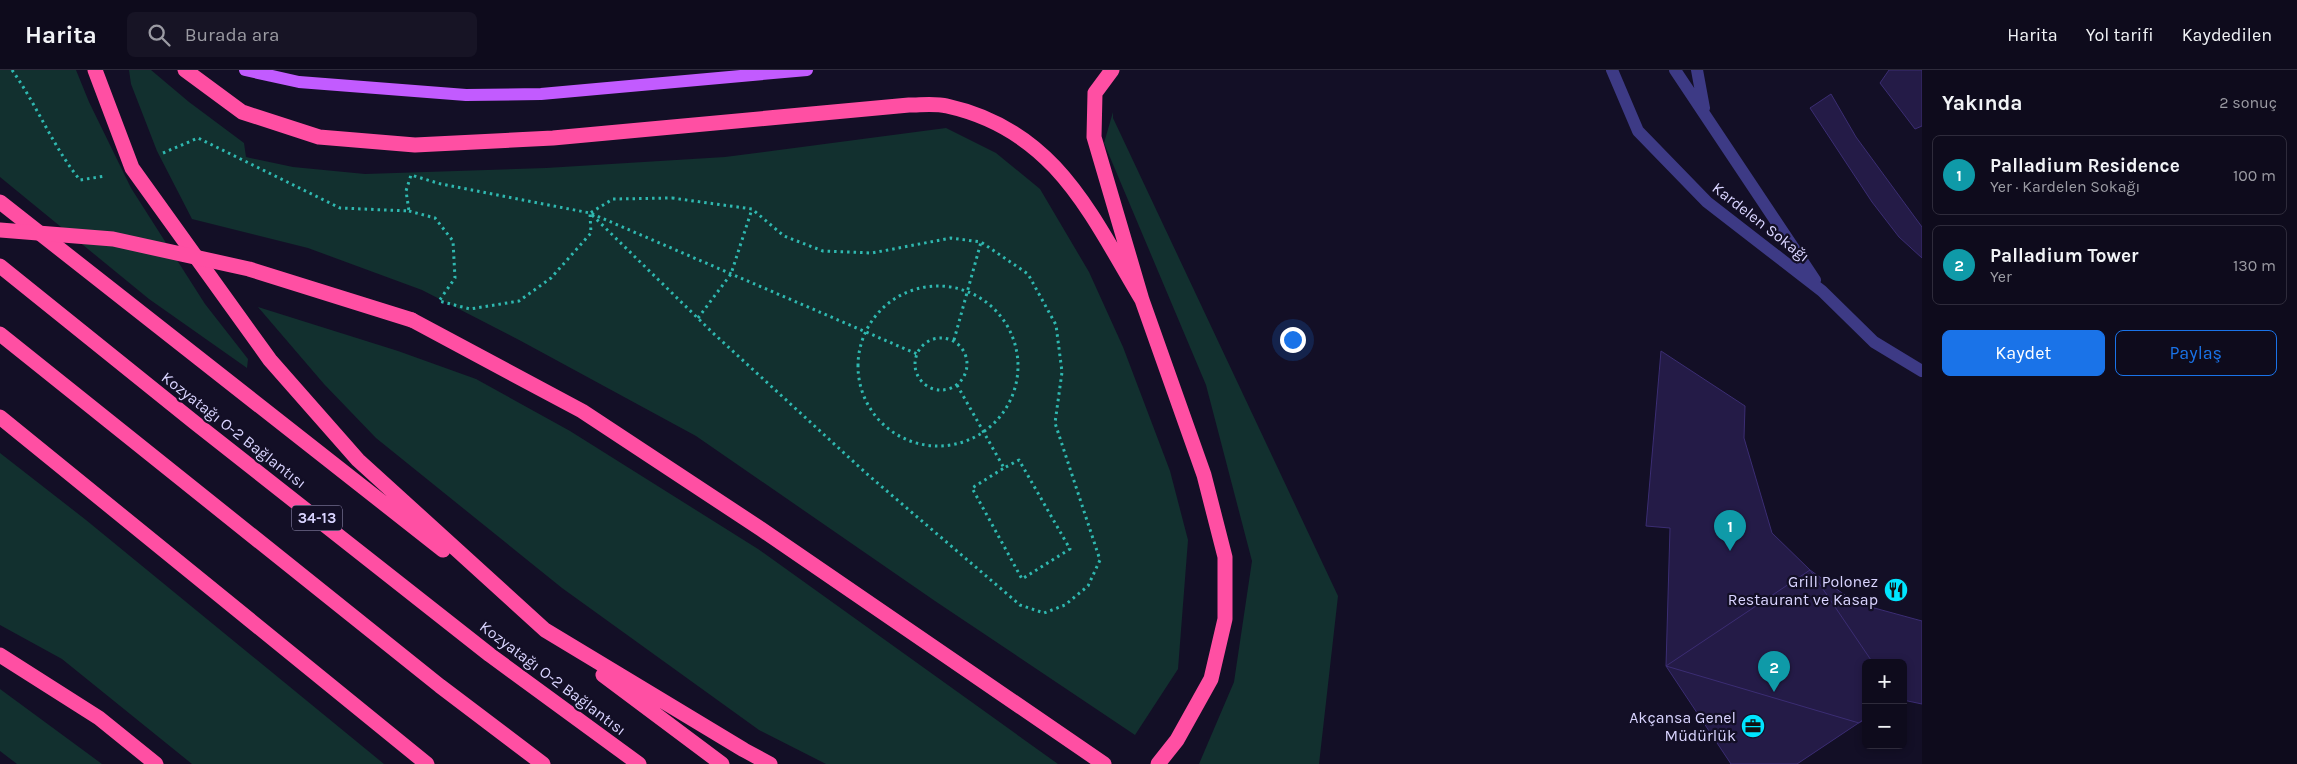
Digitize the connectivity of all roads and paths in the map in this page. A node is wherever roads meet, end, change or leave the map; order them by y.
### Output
1 (12, 70) edge
2 (95, 70) edge
3 (185, 70) edge
4 (245, 70) edge
5 (807, 70) edge
6 (1112, 70) edge
7 (1612, 70) edge
8 (1675, 70) edge
9 (1697, 70) edge
10 (1705, 113) junction
11 (163, 153) dead end
12 (105, 176) dead end
13 (0, 202) edge
14 (752, 209) junction
15 (409, 211) junction
16 (590, 213) junction
17 (0, 230) edge
18 (981, 242) junction
19 (0, 266) edge
20 (731, 274) junction
21 (1822, 291) junction
22 (968, 292) junction
23 (1142, 300) junction
24 (698, 318) junction
25 (864, 331) junction
26 (0, 334) edge
27 (954, 340) junction
28 (917, 354) junction
29 (1922, 371) edge
30 (957, 385) junction
31 (0, 417) edge
32 (984, 433) junction
33 (1004, 468) junction
34 (207, 584) junction
35 (545, 630) junction
36 (0, 655) edge
37 (1098, 760) edge
38 (156, 764) edge
39 (427, 764) edge
40 (439, 764) edge
41 (543, 764) edge
42 (639, 764) edge
43 (722, 764) edge
44 (770, 764) edge
45 (1158, 764) edge

1 - 12 path
2 - 35 highway
3 - 23 highway
4 - 5 main road
6 - 23 highway
7 - 21 street, Kardelen Sokağı
8 - 10 street
9 - 10 street
10 - 21 street
11 - 15 path
13 - 35 highway
14 - 16 path
14 - 18 path
14 - 20 path
15 - 16 path
15 - 16 path
16 - 20 path
16 - 24 path
17 - 37 highway, bridge
18 - 22 path
18 - 24 path
19 - 42 highway, Kozyatağı O-2 Bağlantısı / 34-13
20 - 24 path
20 - 25 path
21 - 29 street, Kardelen Sokağı
22 - 25 path
22 - 27 path
22 - 32 path
23 - 45 highway
25 - 28 path
25 - 32 path
26 - 41 highway
27 - 28 path
27 - 30 path
28 - 30 path
30 - 32 path
31 - 34 highway
32 - 33 path
33 - 33 path
34 - 39 highway
34 - 40 highway
35 - 43 highway
35 - 44 highway
36 - 38 highway

